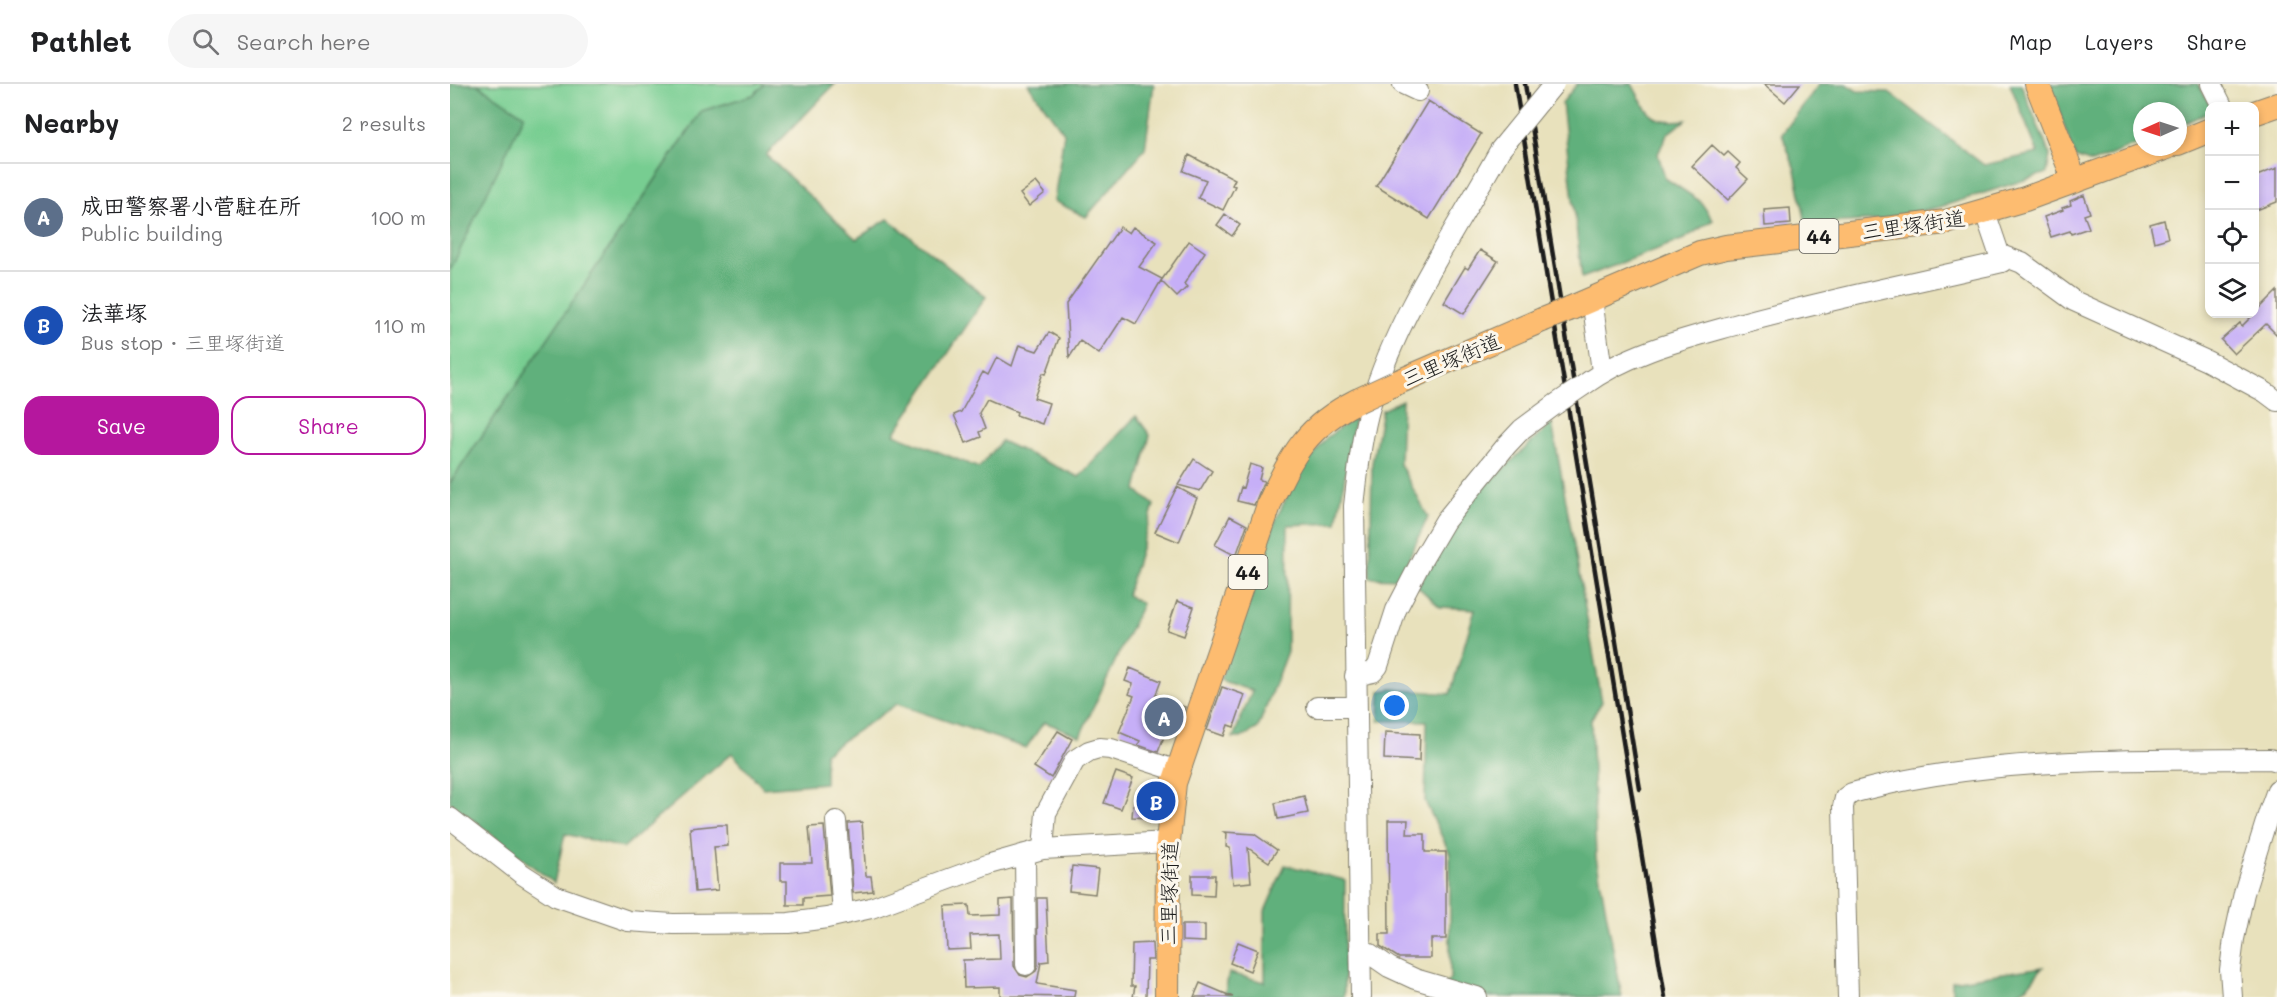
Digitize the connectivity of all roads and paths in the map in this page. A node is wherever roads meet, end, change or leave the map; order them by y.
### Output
1 (1554, 84) edge
2 (2037, 84) edge
3 (2211, 84) edge
4 (2220, 102) edge
5 (2277, 105) edge
6 (2259, 111) edge
7 (2205, 132) edge
8 (2187, 139) edge
9 (2143, 156) edge
10 (2075, 182) junction
11 (1985, 212) junction
12 (2001, 255) junction
13 (1592, 299) junction
14 (1602, 371) junction
15 (2277, 401) edge
16 (1355, 676) junction
17 (1317, 707) dead end
18 (1356, 707) junction
19 (2277, 761) edge
20 (1178, 771) junction
21 (2277, 790) edge
22 (450, 818) edge
23 (836, 821) dead end
24 (1168, 842) junction
25 (1034, 851) junction
26 (843, 914) junction
27 (1360, 947) junction
28 (1026, 965) dead end
29 (1167, 997) edge
30 (1361, 997) edge
31 (1477, 997) edge
32 (1848, 997) edge
33 (2232, 997) edge

1 - 16 street, bridge
2 - 10 main road
3 - 4 street
5 - 6 main road
7 - 8 main road
9 - 10 main road, 三里塚街道
10 - 11 main road, 三里塚街道 / 44
11 - 12 street
11 - 13 main road, 三里塚街道 / 44
12 - 14 street
12 - 15 street
13 - 14 street
13 - 20 main road, 三里塚街道 / 44, bridge
14 - 16 street, bridge
16 - 18 street
17 - 18 street
18 - 27 street
19 - 32 street
20 - 24 main road, 三里塚街道 / 44
20 - 25 street
21 - 33 street
22 - 26 street
23 - 26 street
24 - 25 street
24 - 29 main road, 三里塚街道 / 44
25 - 26 street
25 - 28 street
27 - 30 street
27 - 31 street

